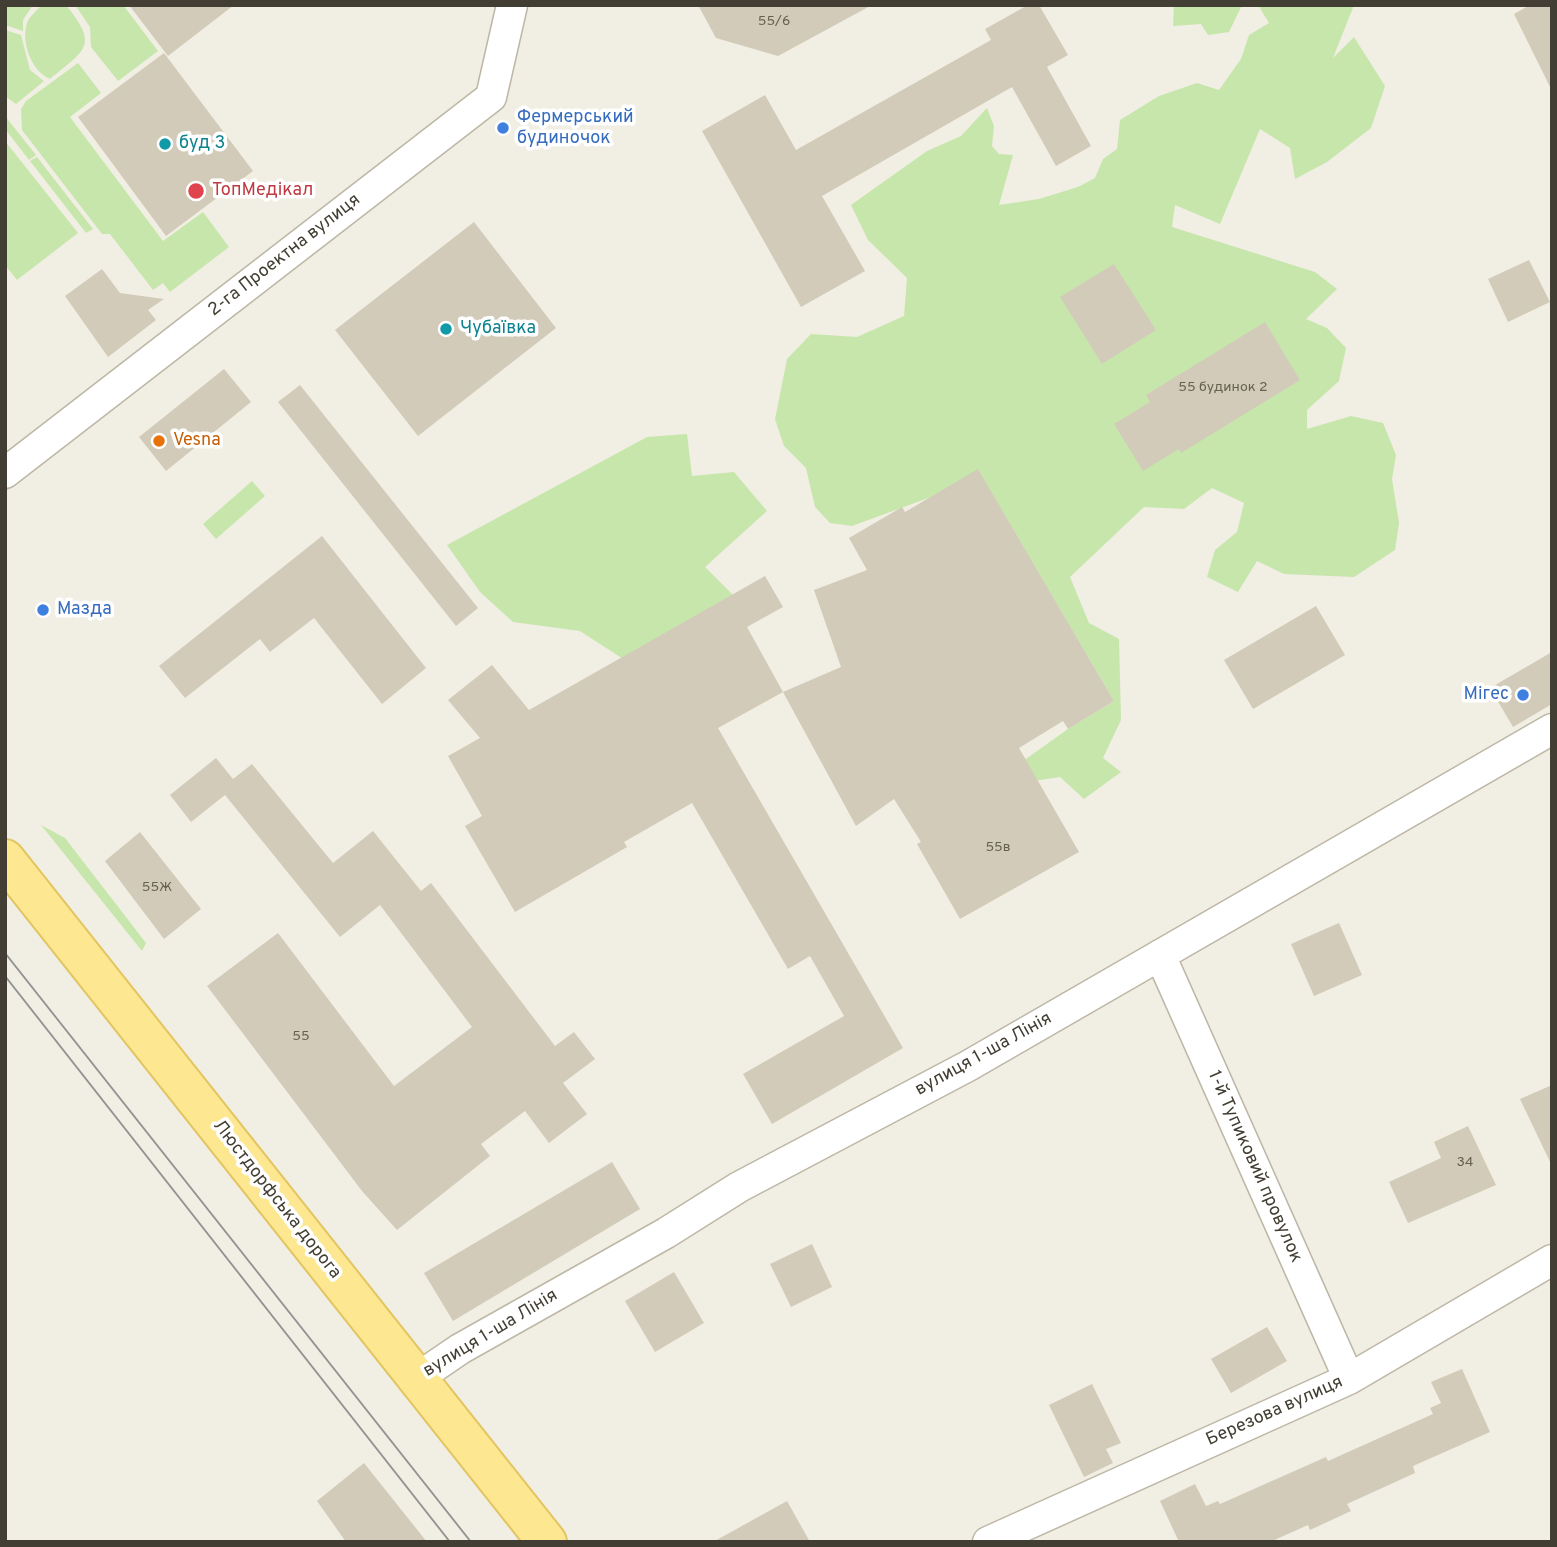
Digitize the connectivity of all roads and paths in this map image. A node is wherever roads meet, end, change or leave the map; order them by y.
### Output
1 (512, 5) edge
2 (5, 473) edge
3 (1552, 729) edge
4 (5, 859) edge
5 (1160, 956) junction
6 (1552, 1261) edge
7 (416, 1379) junction
8 (1349, 1380) junction
9 (547, 1542) edge
10 (988, 1542) edge

1 - 2 street, 2-га Проектна вулиця
3 - 5 street, вулиця 1-ша Лінія
4 - 7 main road, Люстдорфська дорога
5 - 7 street, вулиця 1-ша Лінія
5 - 8 street, 1-й Тупиковий провулок
6 - 8 street, Березова вулиця
7 - 9 main road, Люстдорфська дорога
8 - 10 street, Березова вулиця

